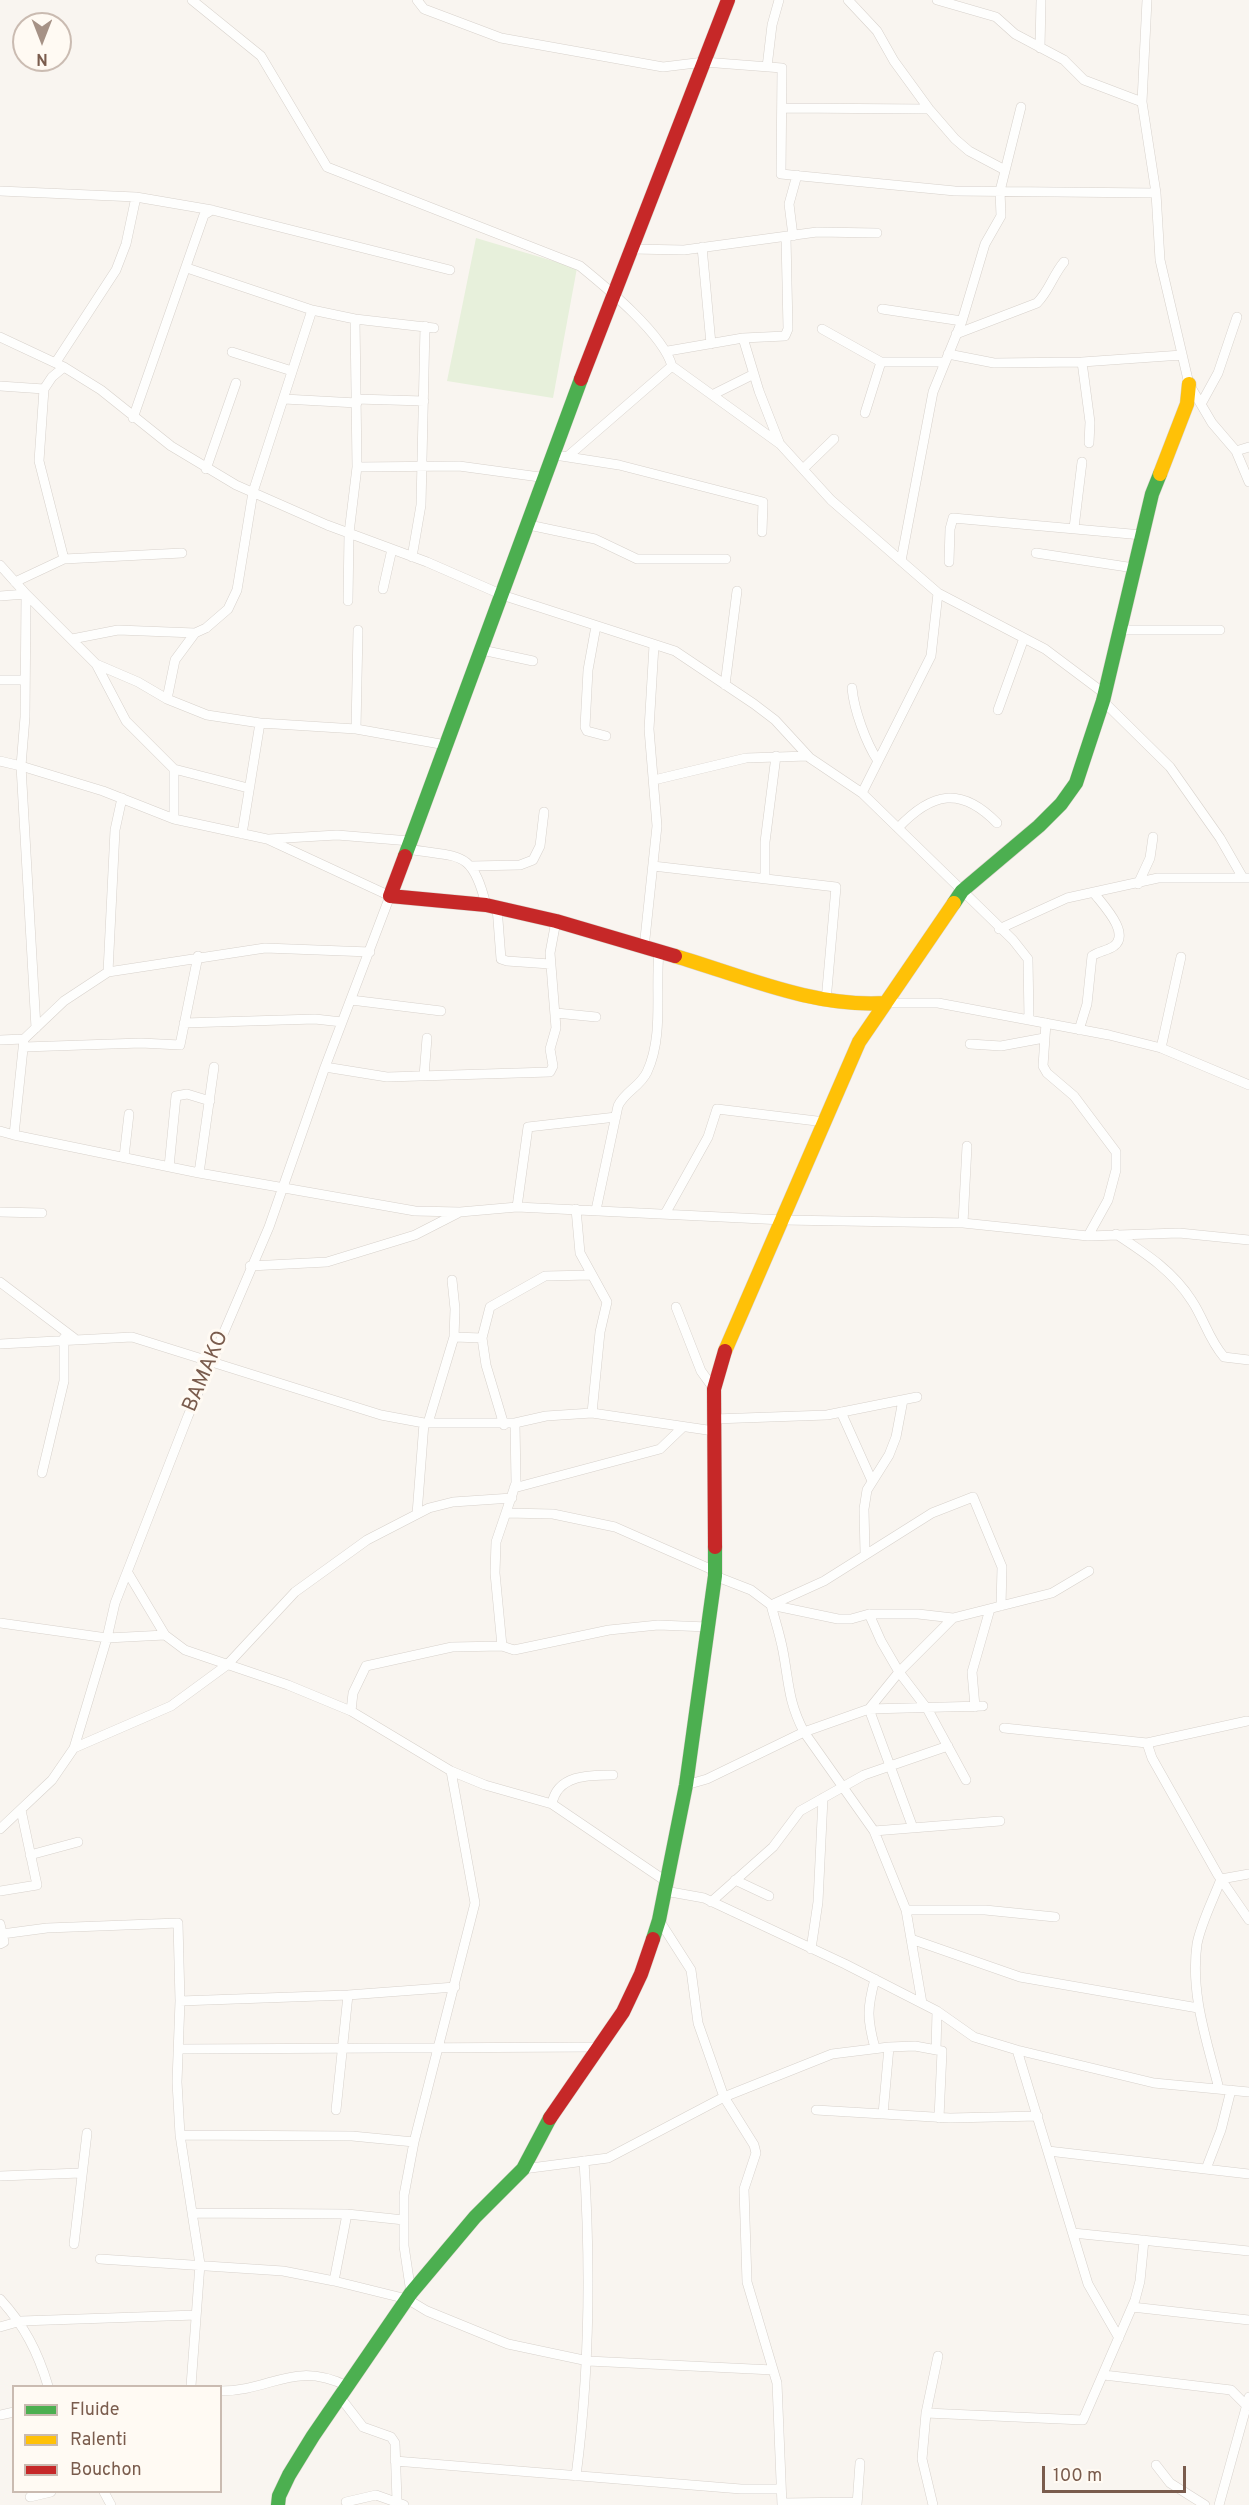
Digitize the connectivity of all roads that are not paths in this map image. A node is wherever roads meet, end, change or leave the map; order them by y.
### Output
1 (192, 0) edge
2 (417, 0) edge
3 (728, 0) edge
4 (779, 0) edge
5 (848, 0) edge
6 (937, 0) edge
7 (1041, 0) edge
8 (1147, 0) edge
9 (1040, 48) junction
10 (704, 62) junction
11 (767, 67) junction
12 (1142, 102) junction
13 (1021, 106) dead end
14 (782, 108) junction
15 (928, 109) junction
16 (1005, 170) junction
17 (797, 175) junction
18 (0, 191) edge
19 (1000, 192) junction
20 (1156, 193) junction
21 (136, 197) junction
22 (212, 210) junction
23 (877, 233) dead end
24 (789, 236) junction
25 (702, 248) junction
26 (632, 249) junction
27 (1064, 262) dead end
28 (187, 268) junction
29 (450, 270) dead end
30 (613, 294) junction
31 (882, 309) dead end
32 (312, 310) junction
33 (1237, 317) dead end
34 (356, 319) junction
35 (962, 321) junction
36 (822, 329) dead end
37 (956, 334) junction
38 (0, 338) edge
39 (743, 338) junction
40 (711, 344) junction
41 (668, 351) junction
42 (232, 352) dead end
43 (1182, 355) junction
44 (946, 358) junction
45 (881, 362) junction
46 (1082, 363) junction
47 (60, 365) junction
48 (672, 366) junction
49 (292, 371) junction
50 (754, 374) junction
51 (236, 382) dead end
52 (1189, 384) junction
53 (0, 386) edge
54 (44, 389) junction
55 (714, 394) junction
56 (284, 399) junction
57 (356, 401) junction
58 (424, 401) junction
59 (1201, 404) junction
60 (865, 413) dead end
61 (133, 418) junction
62 (834, 439) dead end
63 (1089, 443) dead end
64 (780, 444) junction
65 (1249, 447) edge
66 (1236, 451) junction
67 (561, 456) junction
68 (1082, 462) dead end
69 (357, 467) junction
70 (422, 468) junction
71 (206, 469) junction
72 (803, 469) junction
73 (547, 478) junction
74 (1249, 482) edge
75 (253, 492) junction
76 (529, 525) junction
77 (1074, 528) junction
78 (762, 532) dead end
79 (349, 533) junction
80 (1142, 535) junction
81 (392, 549) junction
82 (182, 553) dead end
83 (1036, 553) dead end
84 (412, 556) junction
85 (64, 559) junction
86 (726, 559) dead end
87 (901, 561) junction
88 (949, 562) dead end
89 (0, 565) edge
90 (1134, 568) junction
91 (15, 582) junction
92 (383, 589) dead end
93 (737, 591) dead end
94 (938, 593) junction
95 (26, 594) junction
96 (503, 595) junction
97 (0, 596) edge
98 (348, 601) dead end
99 (596, 626) junction
100 (358, 630) dead end
101 (1120, 630) junction
102 (1220, 630) dead end
103 (195, 633) junction
104 (1024, 638) junction
105 (72, 639) junction
106 (654, 645) junction
107 (482, 650) junction
108 (534, 661) dead end
109 (96, 664) junction
110 (0, 680) edge
111 (25, 680) junction
112 (725, 685) junction
113 (852, 688) dead end
114 (1104, 697) junction
115 (166, 699) junction
116 (998, 710) dead end
117 (260, 723) junction
118 (356, 729) junction
119 (606, 736) dead end
120 (446, 745) junction
121 (776, 756) junction
122 (808, 756) junction
123 (0, 761) edge
124 (878, 761) junction
125 (21, 766) junction
126 (174, 769) junction
127 (654, 780) junction
128 (248, 788) junction
129 (862, 793) junction
130 (122, 798) junction
131 (544, 813) dead end
132 (174, 819) junction
133 (997, 823) dead end
134 (898, 828) junction
135 (242, 834) junction
136 (1154, 837) dead end
137 (267, 839) junction
138 (409, 845) junction
139 (471, 866) junction
140 (652, 866) junction
141 (1246, 878) edge
142 (765, 879) junction
143 (1138, 884) junction
144 (962, 891) junction
145 (1094, 893) junction
146 (390, 896) junction
147 (492, 906) junction
148 (556, 921) junction
149 (999, 929) junction
150 (644, 948) junction
151 (370, 952) junction
152 (659, 952) junction
153 (198, 956) junction
154 (1181, 957) dead end
155 (550, 964) junction
156 (108, 972) junction
157 (351, 1000) junction
158 (826, 1001) junction
159 (886, 1003) junction
160 (441, 1011) dead end
161 (556, 1013) junction
162 (596, 1017) dead end
163 (1029, 1020) junction
164 (342, 1022) junction
165 (184, 1023) junction
166 (1046, 1023) junction
167 (36, 1028) junction
168 (1079, 1030) junction
169 (427, 1038) dead end
170 (1044, 1038) junction
171 (0, 1040) edge
172 (24, 1043) junction
173 (970, 1044) dead end
174 (1161, 1048) junction
175 (214, 1066) dead end
176 (325, 1067) junction
177 (424, 1076) junction
178 (1249, 1085) edge
179 (210, 1101) junction
180 (129, 1114) dead end
181 (616, 1117) junction
182 (825, 1122) junction
183 (0, 1131) edge
184 (14, 1135) junction
185 (967, 1146) dead end
186 (124, 1157) junction
187 (169, 1167) junction
188 (199, 1173) junction
189 (281, 1188) junction
190 (517, 1207) junction
191 (576, 1209) junction
192 (596, 1210) junction
193 (0, 1212) edge
194 (460, 1212) junction
195 (42, 1213) dead end
196 (665, 1214) junction
197 (783, 1220) junction
198 (963, 1223) junction
199 (1116, 1234) junction
200 (1088, 1236) junction
201 (1249, 1240) edge
202 (250, 1266) junction
203 (591, 1275) junction
204 (452, 1280) dead end
205 (0, 1282) edge
206 (676, 1307) dead end
207 (454, 1337) junction
208 (69, 1338) junction
209 (482, 1338) junction
210 (0, 1344) edge
211 (1249, 1360) edge
212 (212, 1361) junction
213 (714, 1389) junction
214 (916, 1397) dead end
215 (903, 1400) junction
216 (841, 1412) junction
217 (592, 1413) junction
218 (515, 1422) junction
219 (426, 1424) junction
220 (504, 1425) junction
221 (714, 1425) junction
222 (683, 1427) junction
223 (42, 1473) dead end
224 (872, 1481) junction
225 (513, 1493) junction
226 (506, 1513) junction
227 (417, 1514) junction
228 (865, 1554) junction
229 (1089, 1571) dead end
230 (128, 1573) junction
231 (715, 1574) junction
232 (771, 1605) junction
233 (1001, 1606) junction
234 (990, 1609) junction
235 (869, 1614) junction
236 (953, 1618) junction
237 (0, 1623) edge
238 (708, 1627) junction
239 (165, 1635) junction
240 (107, 1638) junction
241 (502, 1646) junction
242 (227, 1665) junction
243 (899, 1672) junction
244 (869, 1709) junction
245 (928, 1710) junction
246 (351, 1711) junction
247 (1247, 1721) dead end
248 (1004, 1728) dead end
249 (804, 1732) junction
250 (1147, 1743) junction
251 (948, 1746) junction
252 (74, 1748) junction
253 (890, 1766) junction
254 (451, 1771) junction
255 (613, 1775) dead end
256 (966, 1780) dead end
257 (686, 1785) junction
258 (843, 1787) junction
259 (823, 1798) junction
260 (552, 1804) junction
261 (21, 1810) junction
262 (1000, 1821) dead end
263 (913, 1828) junction
264 (0, 1829) edge
265 (874, 1831) junction
266 (78, 1842) dead end
267 (30, 1855) junction
268 (1249, 1874) edge
269 (735, 1880) junction
270 (1221, 1880) junction
271 (666, 1886) junction
272 (0, 1891) edge
273 (769, 1896) dead end
274 (711, 1902) junction
275 (906, 1910) junction
276 (1055, 1917) dead end
277 (658, 1920) junction
278 (1249, 1920) edge
279 (0, 1924) edge
280 (911, 1938) junction
281 (1, 1939) edge
282 (811, 1948) junction
283 (875, 1979) junction
284 (455, 1987) junction
285 (348, 1995) junction
286 (180, 2001) junction
287 (922, 2003) junction
288 (1198, 2008) junction
289 (937, 2011) junction
290 (440, 2047) junction
291 (598, 2047) junction
292 (889, 2047) junction
293 (342, 2048) junction
294 (875, 2048) junction
295 (180, 2049) junction
296 (936, 2050) junction
297 (1017, 2050) junction
298 (1219, 2089) junction
299 (1230, 2090) junction
300 (1249, 2092) edge
301 (724, 2097) junction
302 (336, 2110) dead end
303 (816, 2110) dead end
304 (883, 2114) junction
305 (1038, 2116) junction
306 (939, 2118) junction
307 (87, 2133) dead end
308 (180, 2135) junction
309 (414, 2142) junction
310 (1048, 2151) junction
311 (584, 2161) junction
312 (524, 2169) junction
313 (1206, 2169) junction
314 (81, 2173) junction
315 (1249, 2174) edge
316 (0, 2176) edge
317 (192, 2213) junction
318 (346, 2214) junction
319 (404, 2220) junction
320 (1073, 2233) junction
321 (1144, 2240) junction
322 (74, 2244) dead end
323 (1249, 2251) edge
324 (100, 2259) dead end
325 (200, 2264) junction
326 (334, 2281) junction
327 (409, 2296) junction
328 (0, 2299) edge
329 (1132, 2307) junction
330 (196, 2315) junction
331 (1249, 2320) edge
332 (21, 2321) junction
333 (0, 2326) edge
334 (1119, 2338) junction
335 (938, 2356) dead end
336 (588, 2361) junction
337 (773, 2370) junction
338 (1104, 2374) junction
339 (48, 2385) edge
340 (191, 2385) edge
341 (222, 2391) edge
342 (344, 2391) junction
343 (1248, 2401) edge
344 (926, 2413) junction
345 (394, 2461) junction
346 (860, 2463) dead end
347 (1156, 2465) dead end
348 (576, 2476) junction
349 (780, 2489) junction
350 (47, 2493) edge
351 (30, 2497) dead end
352 (346, 2502) dead end
353 (401, 2503) edge
354 (857, 2503) edge
355 (782, 2504) edge
356 (278, 2505) edge
357 (933, 2505) edge
358 (1205, 2505) edge
359 (1219, 2505) edge

1 - 30 street
2 - 10 street
3 - 10 street
4 - 11 street
5 - 15 street
6 - 9 street
7 - 9 street
8 - 12 street
9 - 12 street
10 - 11 street
10 - 26 street
11 - 14 street
12 - 20 street
13 - 16 street
14 - 15 street
14 - 17 street
15 - 16 street
16 - 19 street
17 - 19 street
17 - 24 street
18 - 21 street
19 - 20 street
19 - 35 street
20 - 43 street
21 - 22 street
21 - 47 street
22 - 28 street
22 - 29 street
23 - 24 street
24 - 25 street
24 - 39 street
25 - 26 street
25 - 40 street
26 - 30 street
27 - 37 street
28 - 32 street
28 - 61 street
30 - 41 street
30 - 67 street
31 - 35 street
32 - 34 street
32 - 49 street
33 - 59 street
34 - 57 street
34 - 58 street
35 - 37 street
36 - 45 street
37 - 44 street
38 - 47 street
39 - 40 street
39 - 50 street
40 - 41 street
41 - 48 street
42 - 49 street
43 - 46 street
43 - 52 street
44 - 45 street
44 - 46 street
44 - 87 street
45 - 60 street
46 - 63 street
47 - 54 street
47 - 61 street
48 - 55 street
48 - 67 street
49 - 56 street
50 - 55 street
50 - 64 street
51 - 71 street
52 - 59 street
52 - 80 street
53 - 54 street
54 - 85 street
55 - 64 street
56 - 57 street
56 - 75 street
57 - 58 street
57 - 69 street
58 - 70 street
59 - 66 street
61 - 71 street
62 - 72 street
64 - 72 street
65 - 66 street
66 - 74 street
67 - 73 street
67 - 78 street
68 - 77 street
69 - 70 street
69 - 79 street
70 - 73 street
70 - 84 street
71 - 75 street
72 - 87 street
73 - 76 street
75 - 79 street
75 - 103 street
76 - 86 street
76 - 96 street
77 - 80 street
77 - 88 street
79 - 81 street
79 - 98 street
80 - 90 street
81 - 84 street
81 - 92 street
82 - 85 street
83 - 90 street
84 - 96 street
85 - 91 street
87 - 94 street
89 - 91 street
90 - 101 street
91 - 95 street
93 - 112 street
94 - 104 street
94 - 124 street
95 - 97 street
95 - 105 street
95 - 111 street
96 - 99 street
96 - 107 street
99 - 106 street
99 - 119 street
100 - 118 street
101 - 102 street
101 - 114 street
103 - 105 street
103 - 115 street
104 - 114 street
104 - 116 street
105 - 109 street
106 - 112 street
106 - 127 street
107 - 108 street
107 - 120 street
109 - 115 street
109 - 126 street
110 - 111 street
111 - 125 street
112 - 122 street
113 - 124 street
114 - 141 street
114 - 144 street
115 - 117 street
117 - 118 street
117 - 128 street
118 - 120 street
120 - 138 street
121 - 122 street
121 - 127 street
121 - 142 street
122 - 129 street
123 - 125 street
124 - 129 street
125 - 130 street
125 - 167 street
126 - 128 street
126 - 132 street
127 - 140 street
128 - 135 street
129 - 134 street
130 - 132 street
130 - 156 street
131 - 139 street
132 - 135 street
133 - 134 street
134 - 144 street
135 - 137 street
136 - 143 street
137 - 138 street
137 - 146 street
138 - 139 street
138 - 146 street
139 - 147 street
140 - 142 street
140 - 150 street
141 - 143 street
142 - 158 street
143 - 145 street
144 - 149 street
144 - 159 street
145 - 149 street
145 - 168 street
146 - 147 street
146 - 151 street, BAMAKO
147 - 148 street
147 - 155 street
148 - 150 street
148 - 155 street
149 - 163 street
150 - 152 street
151 - 153 street
151 - 157 street, BAMAKO
152 - 158 street
152 - 181 street
153 - 156 street
153 - 165 street
154 - 174 street
155 - 161 street
156 - 167 street
157 - 160 street
157 - 164 street, BAMAKO
158 - 159 street
159 - 163 street
159 - 182 street
161 - 162 street
161 - 177 street
163 - 166 street
164 - 165 street
164 - 176 street, BAMAKO
165 - 172 street
166 - 168 street
166 - 170 street
167 - 172 street
168 - 174 street
169 - 177 street
170 - 173 street
170 - 200 street
171 - 172 street
172 - 184 street
174 - 178 street
175 - 179 street
176 - 177 street
176 - 189 street, BAMAKO
179 - 187 street
179 - 188 street
180 - 186 street
181 - 190 street
181 - 192 street
182 - 196 street
182 - 197 street
183 - 184 street
184 - 186 street
185 - 198 street
186 - 187 street
187 - 188 street
188 - 189 street
189 - 194 street
189 - 202 street, BAMAKO
190 - 191 street
190 - 194 street
191 - 192 street
191 - 203 street
192 - 196 street
193 - 195 street
194 - 202 street
196 - 197 street
197 - 198 street
197 - 213 street
198 - 200 street
199 - 200 street
199 - 201 street
199 - 211 street
202 - 212 street, BAMAKO
203 - 209 street
203 - 217 street
204 - 207 street
205 - 208 street
206 - 213 street
207 - 209 street
207 - 219 street
208 - 210 street
208 - 212 street
208 - 223 street
209 - 220 street
212 - 219 street
212 - 230 street, BAMAKO
213 - 221 street
214 - 215 street
215 - 216 street
215 - 224 street
216 - 221 street
216 - 224 street
217 - 218 street
217 - 222 street
218 - 220 street
218 - 225 street
219 - 220 street
219 - 227 street
221 - 222 street
221 - 231 street
222 - 225 street
224 - 228 street
225 - 226 street
225 - 227 street
226 - 231 street
226 - 241 street
227 - 242 street
228 - 232 street
228 - 233 street
229 - 233 street
230 - 239 street
230 - 240 street, BAMAKO
231 - 232 street
231 - 238 street
232 - 235 street
232 - 249 street
233 - 234 street
234 - 236 street
234 - 245 street
235 - 236 street
235 - 243 street
236 - 243 street
237 - 240 street
238 - 241 street
238 - 257 street
239 - 240 street
239 - 242 street
240 - 252 street, BAMAKO
241 - 246 street
242 - 246 street
242 - 252 street
243 - 244 street
243 - 245 street
244 - 245 street
244 - 249 street
244 - 253 street
245 - 251 street
246 - 254 street
247 - 250 street
248 - 250 street
249 - 257 street
249 - 258 street
250 - 270 street
251 - 253 street
251 - 256 street
252 - 261 street, BAMAKO
253 - 258 street
253 - 263 street
254 - 260 street
254 - 284 street
255 - 260 street
257 - 271 street
258 - 259 street
258 - 265 street
259 - 269 street
259 - 282 street
260 - 271 street
261 - 264 street, BAMAKO
261 - 267 street
262 - 263 street
263 - 265 street
265 - 275 street
266 - 267 street
267 - 272 street
268 - 270 street
269 - 273 street
269 - 274 street
270 - 278 street
270 - 288 street
271 - 274 street
271 - 277 street
274 - 282 street
275 - 276 street
275 - 280 street
277 - 291 street
277 - 301 street
279 - 281 street
280 - 287 street
280 - 288 street
281 - 286 street
282 - 283 street
283 - 287 street
283 - 294 street
284 - 285 street
284 - 290 street
285 - 286 street
285 - 293 street
286 - 295 street
287 - 289 street
288 - 298 street
289 - 296 street
289 - 297 street
290 - 291 street
290 - 293 street
290 - 309 street
291 - 312 street
292 - 294 street
292 - 296 street
292 - 304 street
293 - 295 street
293 - 302 street
294 - 301 street
295 - 308 street
296 - 306 street
297 - 298 street
297 - 305 street
298 - 299 street
299 - 300 street
299 - 313 street
301 - 311 street
301 - 337 street
303 - 304 street
304 - 306 street
305 - 306 street
305 - 310 street
307 - 314 street
308 - 309 street
308 - 317 street
309 - 319 street
310 - 313 street
310 - 320 street
311 - 312 street
311 - 336 street
312 - 327 street
313 - 315 street
314 - 316 street
314 - 322 street
317 - 318 street
317 - 325 street
318 - 319 street
318 - 326 street
319 - 327 street
320 - 321 street
320 - 334 street
321 - 323 street
321 - 329 street
324 - 325 street
325 - 326 street
325 - 330 street
326 - 327 street
327 - 336 street
327 - 342 street
328 - 332 street
329 - 331 street
329 - 334 street
330 - 332 street
330 - 340 street
332 - 333 street
332 - 339 street
334 - 338 street
335 - 344 street
336 - 337 street
336 - 348 street
337 - 349 street
338 - 343 street
338 - 344 street
341 - 342 street
342 - 345 street
342 - 356 street
343 - 359 street
344 - 357 street
345 - 348 street
345 - 353 street
346 - 354 street
347 - 358 street
348 - 349 street
349 - 355 street
350 - 351 street
352 - 353 street
354 - 355 street

